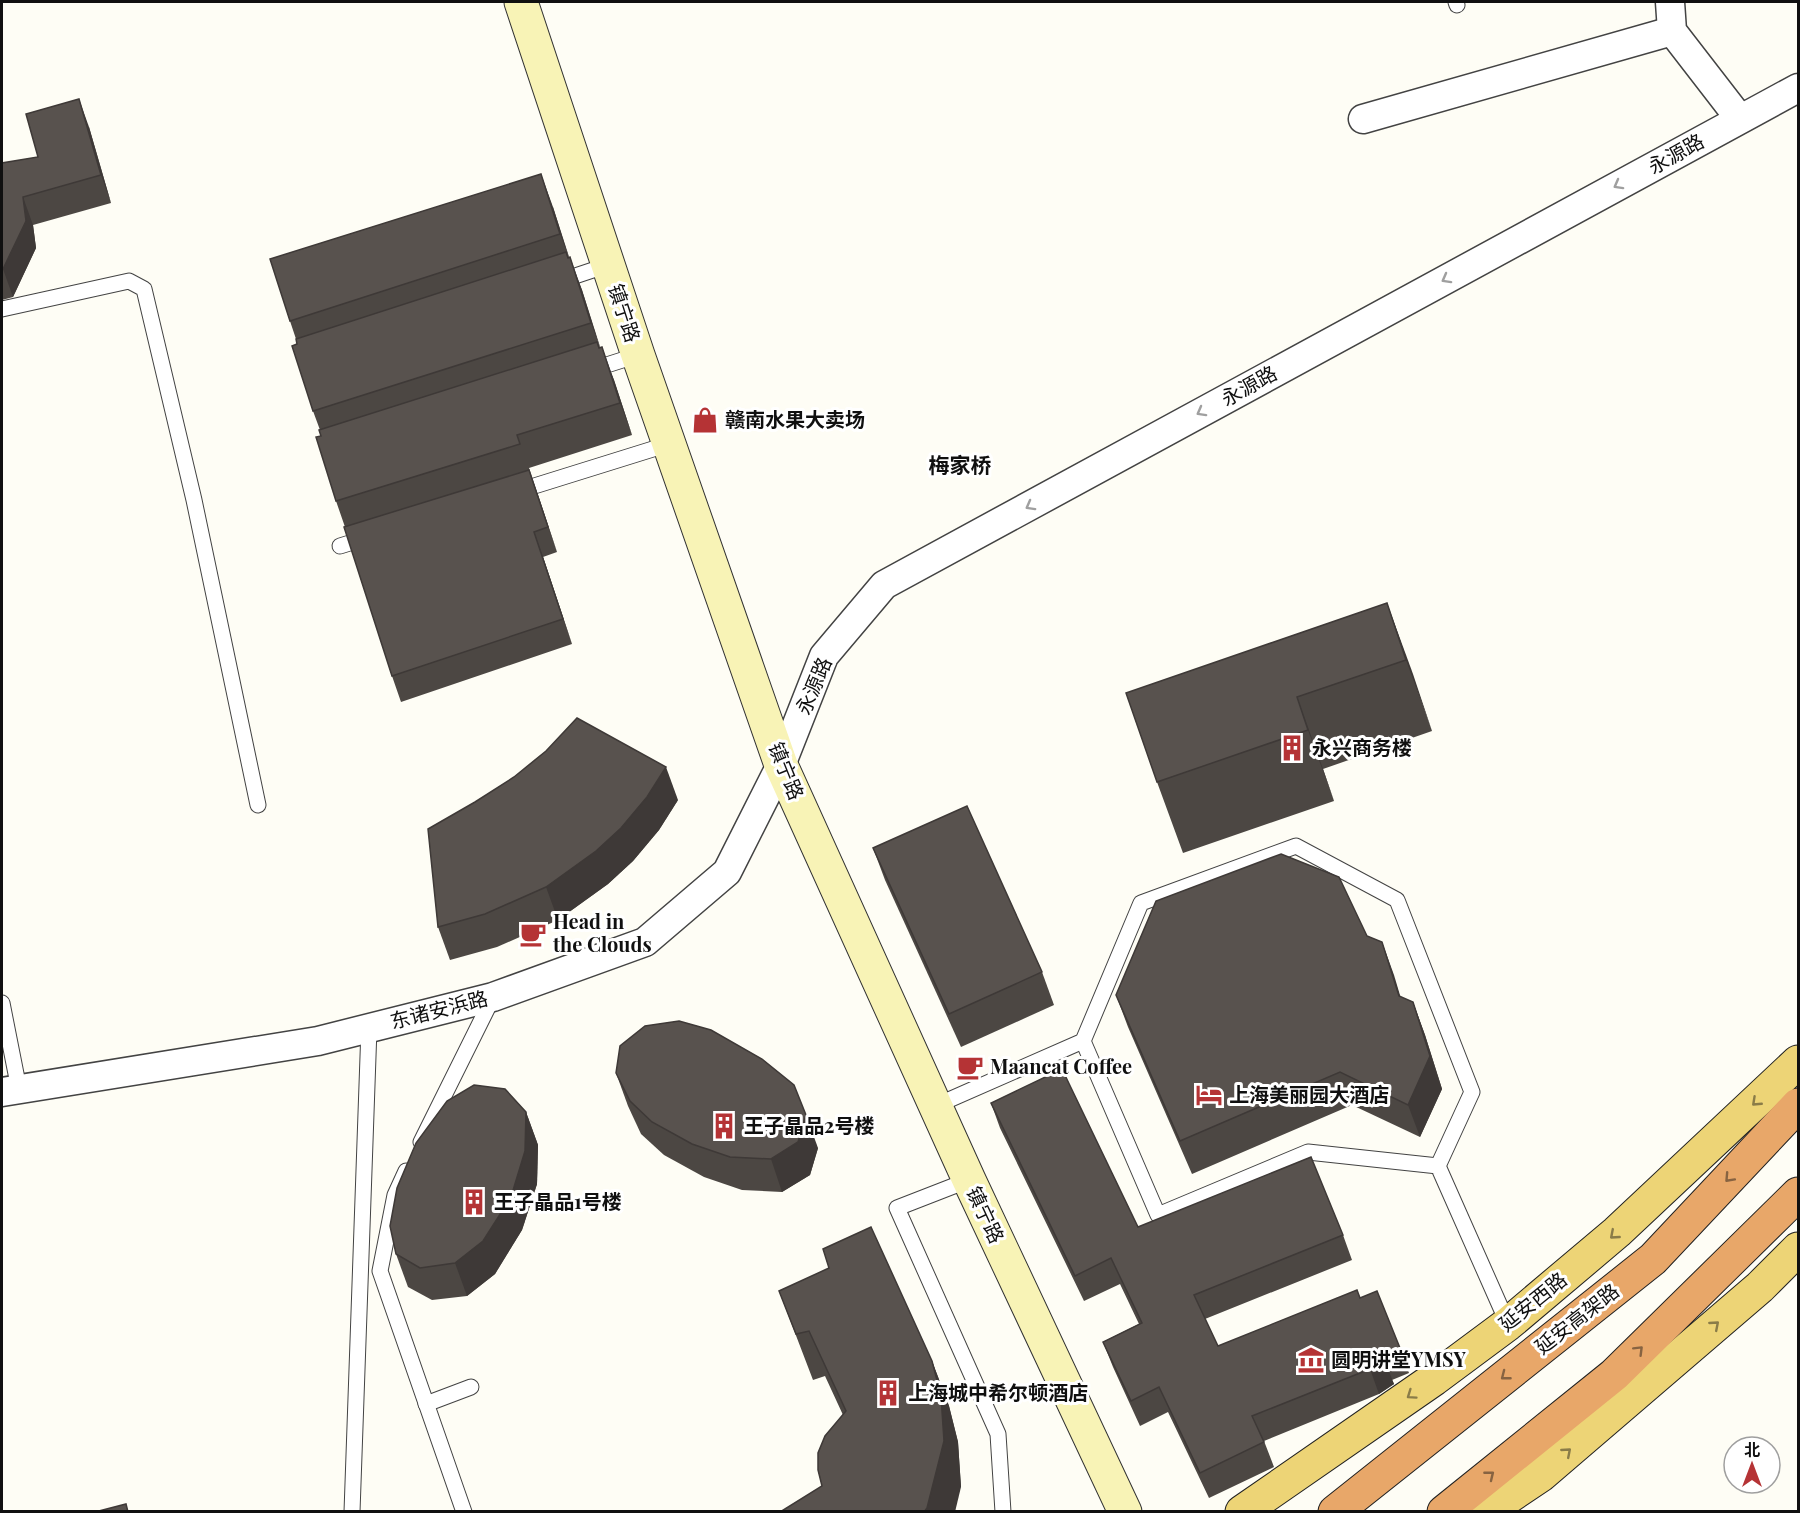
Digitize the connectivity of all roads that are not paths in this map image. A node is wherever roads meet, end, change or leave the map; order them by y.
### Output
1 (521, 2) edge
2 (1670, 2) edge
3 (1672, 31) junction
4 (1798, 88) edge
5 (1363, 119) dead end
6 (1740, 119) junction
7 (608, 265) junction
8 (542, 286) edge
9 (2, 309) edge
10 (638, 356) junction
11 (581, 373) edge
12 (669, 444) junction
13 (499, 497) edge
14 (386, 532) edge
15 (340, 546) dead end
16 (782, 765) junction
17 (258, 806) dead end
18 (493, 997) junction
19 (2, 1003) edge
20 (369, 1028) junction
21 (1083, 1041) junction
22 (1798, 1062) edge
23 (10, 1091) edge
24 (1798, 1105) edge
25 (935, 1106) junction
26 (1438, 1166) junction
27 (969, 1180) junction
28 (1798, 1194) edge
29 (1798, 1249) edge
30 (1508, 1324) junction
31 (471, 1387) dead end
32 (426, 1404) junction
33 (352, 1512) edge
34 (464, 1512) edge
35 (1003, 1512) edge
36 (1125, 1512) edge
37 (1242, 1512) edge
38 (1335, 1512) edge
39 (1444, 1512) edge
40 (1486, 1512) edge

1 - 7 street, 镇宁路
2 - 3 street
3 - 5 street
3 - 6 street
4 - 6 street, 永源路
6 -> 16 street, 永源路
7 - 8 lane
7 - 10 street, 镇宁路
9 - 17 lane
10 - 11 lane
10 - 12 street, 镇宁路
12 - 13 lane
12 - 16 street, 镇宁路
14 - 15 lane
16 - 18 street, 东诸安浜路
16 - 25 street, 镇宁路
18 - 20 street, 东诸安浜路
18 - 32 lane
19 - 23 lane
20 - 23 street, 东诸安浜路
20 - 33 lane
21 - 25 lane
21 - 26 lane
21 - 26 lane
22 -> 30 main road, 延安西路
24 -> 38 highway, 延安高架路
25 - 27 street, 镇宁路
26 - 30 lane
27 - 35 lane
27 - 36 street, 镇宁路
39 -> 28 highway
40 -> 29 main road
30 -> 37 main road, 延安西路
31 - 32 lane
32 - 34 lane

